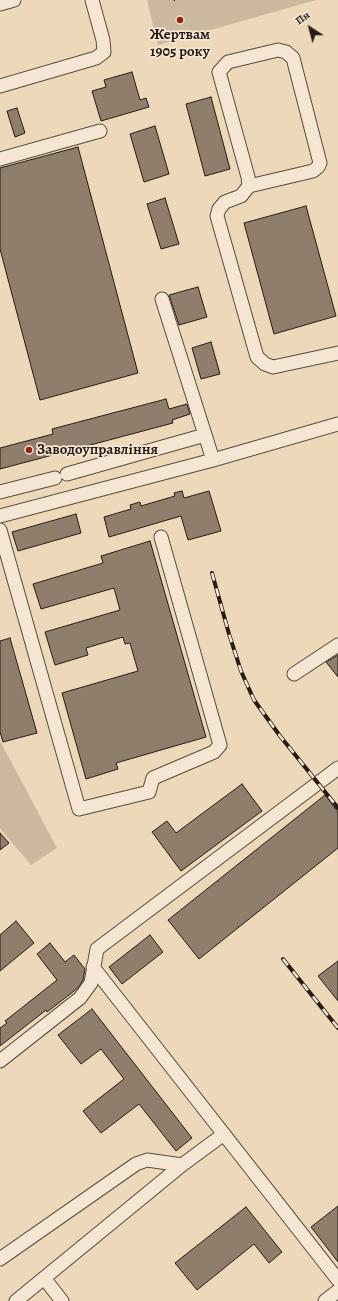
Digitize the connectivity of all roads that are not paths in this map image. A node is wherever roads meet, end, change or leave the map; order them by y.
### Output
1 (14, 0) edge
2 (92, 0) edge
3 (0, 4) edge
4 (0, 86) edge
5 (100, 131) dead end
6 (0, 159) edge
7 (249, 186) junction
8 (162, 299) dead end
9 (338, 353) edge
10 (338, 424) edge
11 (205, 435) junction
12 (213, 460) junction
13 (0, 492) edge
14 (0, 516) edge
15 (0, 530) edge
16 (161, 537) dead end
17 (338, 645) edge
18 (294, 674) dead end
19 (338, 768) edge
20 (93, 967) junction
21 (0, 1060) edge
22 (224, 1134) junction
23 (182, 1165) junction
24 (0, 1259) edge
25 (44, 1278) junction
26 (338, 1280) edge
27 (338, 1291) edge
28 (16, 1301) edge
29 (62, 1301) edge
30 (325, 1301) edge

1 - 3 street
2 - 4 street
5 - 6 street
7 - 7 street
7 - 9 street
8 - 11 street
10 - 12 street
11 - 12 street
11 - 13 street
12 - 14 street
15 - 16 street
17 - 18 street
19 - 20 street
20 - 21 street
20 - 22 street
22 - 23 street
22 - 26 street
23 - 24 street
23 - 25 street
25 - 28 street
25 - 29 street
27 - 30 street

